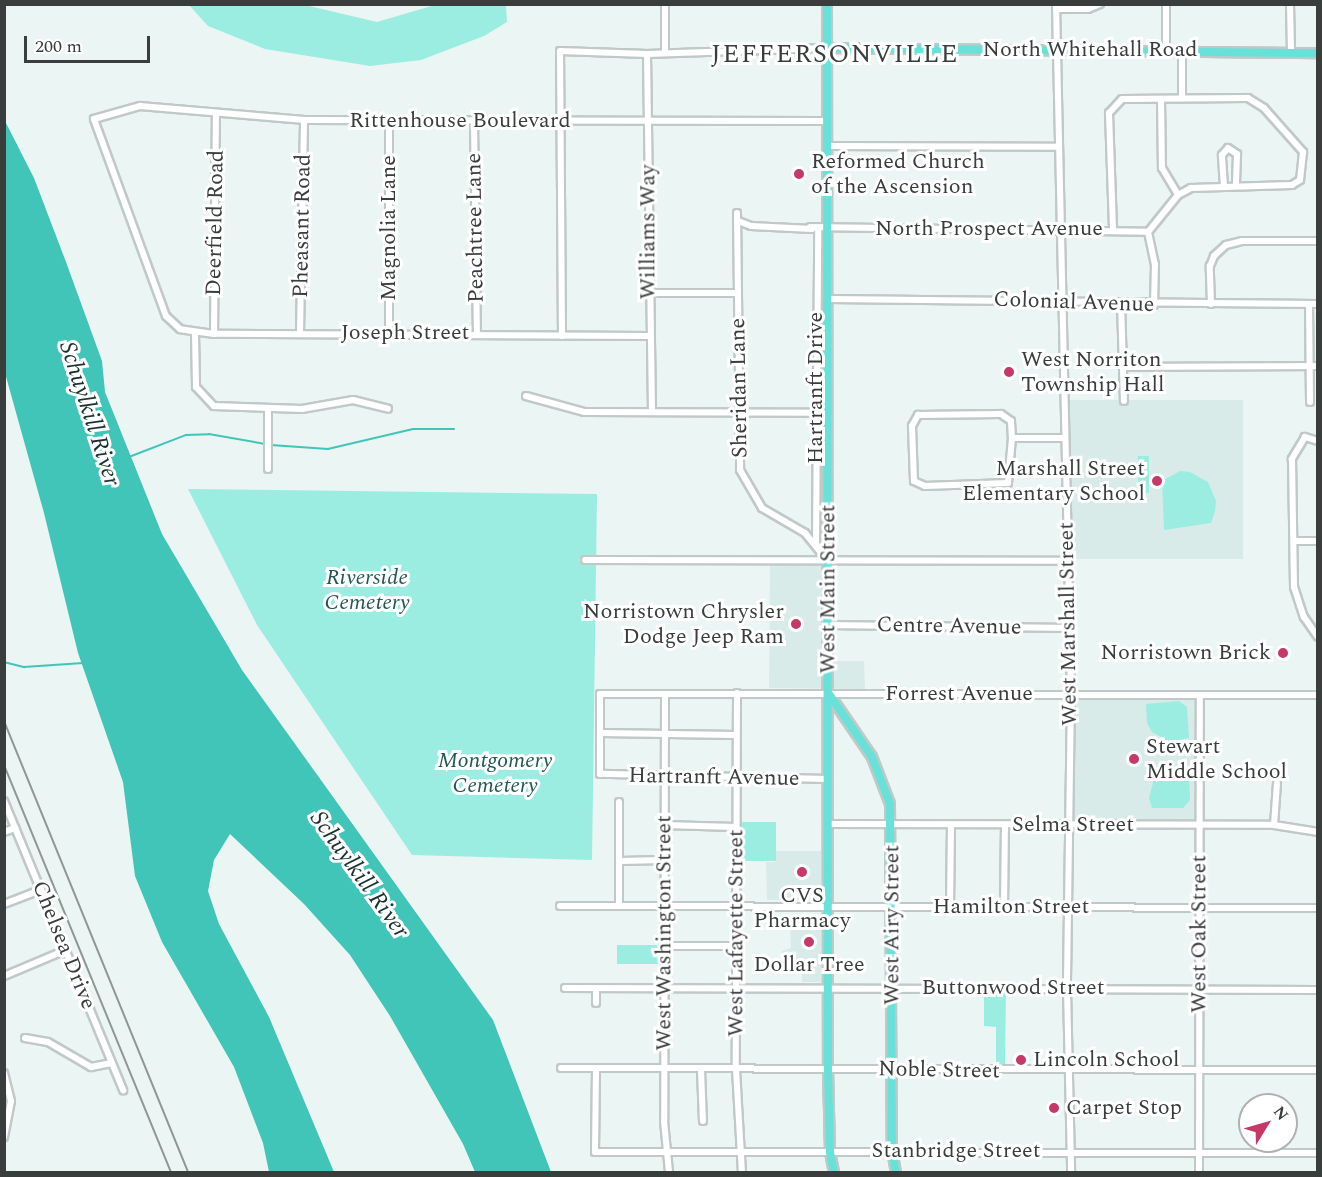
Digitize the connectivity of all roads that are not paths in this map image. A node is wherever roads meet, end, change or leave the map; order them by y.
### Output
1 (665, 4) edge
2 (827, 4) edge
3 (1100, 4) edge
4 (1166, 4) edge
5 (1290, 4) edge
6 (1056, 7) edge
7 (827, 48) junction
8 (1056, 50) junction
9 (1166, 50) junction
10 (1182, 50) junction
11 (665, 51) junction
12 (1291, 52) junction
13 (1317, 53) edge
14 (647, 54) junction
15 (1182, 98) junction
16 (1161, 99) junction
17 (216, 113) junction
18 (304, 120) junction
19 (828, 121) junction
20 (389, 122) junction
21 (559, 122) junction
22 (474, 123) junction
23 (647, 123) junction
24 (828, 146) junction
25 (1059, 147) junction
26 (1224, 186) junction
27 (1236, 186) junction
28 (1178, 195) junction
29 (737, 213) dead end
30 (738, 221) junction
31 (751, 226) junction
32 (830, 227) junction
33 (810, 228) junction
34 (1113, 228) junction
35 (818, 230) junction
36 (1061, 230) junction
37 (1148, 232) junction
38 (738, 234) junction
39 (1317, 241) edge
40 (648, 293) junction
41 (738, 293) junction
42 (830, 299) junction
43 (1062, 300) junction
44 (1121, 302) junction
45 (1211, 304) junction
46 (1309, 304) junction
47 (1317, 304) edge
48 (1154, 305) junction
49 (166, 316) joint
50 (300, 332) junction
51 (195, 333) junction
52 (477, 333) junction
53 (214, 334) junction
54 (389, 334) junction
55 (562, 336) junction
56 (649, 336) junction
57 (1310, 366) junction
58 (1317, 366) edge
59 (1123, 367) junction
60 (526, 396) dead end
61 (1124, 401) dead end
62 (1310, 402) dead end
63 (268, 408) junction
64 (388, 409) dead end
65 (652, 411) junction
66 (739, 412) junction
67 (816, 413) junction
68 (827, 413) junction
69 (1012, 438) junction
70 (1065, 438) junction
71 (1317, 441) edge
72 (268, 469) dead end
73 (1294, 541) junction
74 (1317, 541) edge
75 (816, 546) junction
76 (585, 560) dead end
77 (828, 560) junction
78 (1067, 561) junction
79 (829, 625) junction
80 (1069, 628) junction
81 (1317, 638) edge
82 (737, 693) junction
83 (664, 694) junction
84 (829, 694) junction
85 (1071, 694) junction
86 (1200, 694) junction
87 (1317, 695) edge
88 (601, 733) junction
89 (663, 734) junction
90 (736, 735) junction
91 (664, 775) junction
92 (737, 777) junction
93 (828, 779) junction
94 (1277, 783) dead end
95 (4, 801) edge
96 (619, 802) dead end
97 (828, 824) junction
98 (1198, 824) junction
99 (663, 825) junction
100 (892, 825) junction
101 (951, 825) junction
102 (1005, 825) junction
103 (1274, 825) junction
104 (1070, 826) junction
105 (736, 827) junction
106 (15, 828) junction
107 (4, 832) edge
108 (1317, 832) edge
109 (663, 860) junction
110 (620, 861) junction
111 (41, 890) junction
112 (4, 904) edge
113 (619, 905) junction
114 (738, 905) junction
115 (828, 905) junction
116 (893, 905) junction
117 (560, 906) dead end
118 (663, 906) junction
119 (1004, 906) junction
120 (1199, 906) junction
121 (950, 907) junction
122 (1069, 907) junction
123 (1317, 908) edge
124 (663, 946) junction
125 (738, 946) junction
126 (66, 950) junction
127 (4, 976) edge
128 (565, 988) dead end
129 (596, 988) junction
130 (663, 988) junction
131 (828, 988) junction
132 (892, 988) junction
133 (738, 989) junction
134 (1067, 989) junction
135 (1199, 990) junction
136 (1317, 990) edge
137 (596, 1003) dead end
138 (25, 1038) dead end
139 (111, 1063) junction
140 (561, 1068) dead end
141 (664, 1068) junction
142 (596, 1069) junction
143 (736, 1069) junction
144 (701, 1070) junction
145 (828, 1070) junction
146 (894, 1070) junction
147 (1317, 1070) edge
148 (1070, 1071) junction
149 (1199, 1071) junction
150 (5, 1074) edge
151 (123, 1090) dead end
152 (703, 1121) dead end
153 (4, 1137) edge
154 (892, 1150) junction
155 (1071, 1151) junction
156 (665, 1152) junction
157 (739, 1152) junction
158 (830, 1152) junction
159 (1199, 1152) junction
160 (1317, 1153) edge
161 (669, 1173) edge
162 (742, 1173) edge
163 (834, 1173) edge
164 (896, 1173) edge
165 (1071, 1173) edge
166 (1198, 1173) edge

1 - 11 street
2 - 7 main road, West Main Street
3 - 6 street
4 - 9 street
5 - 12 street
6 - 8 street, West Marshall Street
7 - 8 main road, North Whitehall Road
7 - 11 street
7 - 19 main road, West Main Street
8 - 9 main road, North Whitehall Road
8 - 25 street, West Marshall Street
9 - 10 main road, North Whitehall Road
10 - 12 main road, North Whitehall Road
10 - 15 street
11 - 14 street
12 - 13 main road, North Whitehall Road
14 - 21 street
14 - 23 street, Williams Way
15 - 16 street
15 - 27 street
16 - 28 street
16 - 34 street
17 - 18 street, Rittenhouse Boulevard
17 - 49 street, Rittenhouse Boulevard
17 - 53 street, Deerfield Road
18 - 20 street, Rittenhouse Boulevard
18 - 50 street, Pheasant Road
19 - 23 street, Rittenhouse Boulevard
19 - 24 main road, West Main Street
20 - 22 street, Rittenhouse Boulevard
20 - 54 street, Magnolia Lane
21 - 22 street, Rittenhouse Boulevard
21 - 23 street, Rittenhouse Boulevard
21 - 55 street
22 - 52 street, Peachtree Lane
23 - 40 street, Williams Way
24 - 25 street
24 - 32 main road, West Main Street
25 - 36 street, West Marshall Street
26 - 27 street
26 - 27 street
26 - 28 street
28 - 37 street
29 - 30 street, Sheridan Lane
30 - 31 street
30 - 38 street, Sheridan Lane
31 - 33 street
31 - 38 street
32 - 33 street
32 - 35 street
32 - 36 street, North Prospect Avenue
32 - 42 main road, West Main Street
33 - 35 street
34 - 36 street, North Prospect Avenue
34 - 37 street, North Prospect Avenue
35 - 67 street, Hartranft Drive
36 - 43 street, West Marshall Street
37 - 48 street
38 - 41 street, Sheridan Lane
39 - 45 street
40 - 41 street
40 - 56 street, Williams Way
41 - 66 street, Sheridan Lane
42 - 43 street, Colonial Avenue
42 - 68 main road, West Main Street
43 - 44 street, Colonial Avenue
43 - 70 street, West Marshall Street
44 - 48 street, Colonial Avenue
44 - 59 street
45 - 46 street, Colonial Avenue
45 - 48 street, Colonial Avenue
46 - 47 street, Colonial Avenue
46 - 57 street
49 - 51 street, Joseph Street
50 - 53 street, Joseph Street
50 - 54 street, Joseph Street
51 - 53 street, Joseph Street
51 - 63 street
52 - 54 street, Joseph Street
52 - 55 street, Joseph Street
55 - 56 street, Joseph Street
56 - 65 street, Williams Way
57 - 58 street
57 - 59 street
57 - 62 street
59 - 61 street
60 - 65 street
63 - 64 street
63 - 72 street
65 - 66 street
66 - 67 street
66 - 75 street, Sheridan Lane
67 - 68 street
67 - 75 street, Hartranft Drive
68 - 77 main road, West Main Street
69 - 69 street
69 - 70 street
70 - 78 street, West Marshall Street
71 - 73 street
73 - 74 street
73 - 81 street
75 - 77 street, Sheridan Lane
76 - 77 street
77 - 78 street
77 - 79 main road, West Main Street
78 - 80 street, West Marshall Street
79 - 80 street, Centre Avenue
79 - 84 main road, West Main Street
80 - 85 street, West Marshall Street
82 - 83 street, Forrest Avenue
82 - 84 street, Forrest Avenue
82 - 90 street, West Lafayette Street
83 - 88 street, Forrest Avenue
83 - 89 street, West Washington Street
84 - 85 street, Forrest Avenue
84 - 93 main road, West Main Street
84 - 100 main road, West Airy Street
85 - 86 street, Forrest Avenue
85 - 104 street, West Marshall Street
86 - 87 street, Forrest Avenue
86 - 98 street, West Oak Street
88 - 89 street
88 - 91 street, Hartranft Avenue
89 - 90 street
89 - 91 street, West Washington Street
90 - 92 street, West Lafayette Street
91 - 92 street, Hartranft Avenue
91 - 99 street, West Washington Street
92 - 93 street, Hartranft Avenue
92 - 105 street, West Lafayette Street
93 - 97 main road, West Main Street
94 - 103 street
95 - 106 street, Chelsea Drive
96 - 110 street
97 - 100 street, Selma Street
97 - 115 main road, West Main Street
98 - 103 street, Selma Street
98 - 104 street, Selma Street
98 - 120 street, West Oak Street
99 - 105 street
99 - 109 street, West Washington Street
100 - 101 street, Selma Street
100 - 116 main road, West Airy Street
101 - 102 street, Selma Street
101 - 121 street
102 - 104 street, Selma Street
102 - 119 street
103 - 108 street, Selma Street
104 - 122 street, West Marshall Street
105 - 114 street, West Lafayette Street
106 - 107 street
106 - 111 street, Chelsea Drive
109 - 110 street
109 - 118 street, West Washington Street
110 - 113 street
111 - 112 street
111 - 126 street, Chelsea Drive
113 - 117 street, Hamilton Street
113 - 118 street, Hamilton Street
114 - 115 street, Hamilton Street
114 - 118 street, Hamilton Street
114 - 125 street, West Lafayette Street
115 - 116 street, Hamilton Street
115 - 131 main road, West Main Street
116 - 121 street, Hamilton Street
116 - 132 main road, West Airy Street
118 - 124 street, West Washington Street
119 - 121 street, Hamilton Street
119 - 122 street, Hamilton Street
120 - 122 street, Hamilton Street
120 - 123 street, Hamilton Street
120 - 135 street, West Oak Street
122 - 134 street, West Marshall Street
124 - 125 street
124 - 130 street, West Washington Street
125 - 133 street, West Lafayette Street
126 - 127 street
126 - 139 street, Chelsea Drive
128 - 129 street, Buttonwood Street
129 - 130 street, Buttonwood Street
129 - 137 street
130 - 133 street, Buttonwood Street
130 - 141 street, West Washington Street
131 - 132 street, Buttonwood Street
131 - 133 street, Buttonwood Street
131 - 145 main road, West Main Street
132 - 134 street, Buttonwood Street
132 - 146 main road, West Airy Street
133 - 143 street, West Lafayette Street
134 - 135 street, Buttonwood Street
134 - 148 street, West Marshall Street
135 - 136 street, Buttonwood Street
135 - 149 street, West Oak Street
138 - 139 street
139 - 151 street, Chelsea Drive
140 - 142 street, Noble Street
141 - 142 street, Noble Street
141 - 144 street, Noble Street
141 - 156 street, West Washington Street
142 - 156 street, Stanbridge Street
143 - 144 street, Noble Street
143 - 145 street, Noble Street
143 - 157 street, West Lafayette Street
144 - 152 street
145 - 146 street, Noble Street
145 - 158 main road, West Main Street
146 - 148 street, Noble Street
146 - 154 main road, West Airy Street
147 - 149 street, Noble Street
148 - 149 street, Noble Street
148 - 155 street, West Marshall Street
149 - 159 street, West Oak Street
150 - 153 street
154 - 155 street, Stanbridge Street
154 - 158 street, Stanbridge Street
154 - 164 main road, West Airy Street
155 - 159 street, Stanbridge Street
155 - 165 street, West Marshall Street
156 - 157 street, Stanbridge Street
156 - 161 street, West Washington Street
157 - 158 street, Stanbridge Street
157 - 162 street, West Lafayette Street
158 - 163 main road, West Main Street
159 - 160 street, Stanbridge Street
159 - 166 street, West Oak Street

